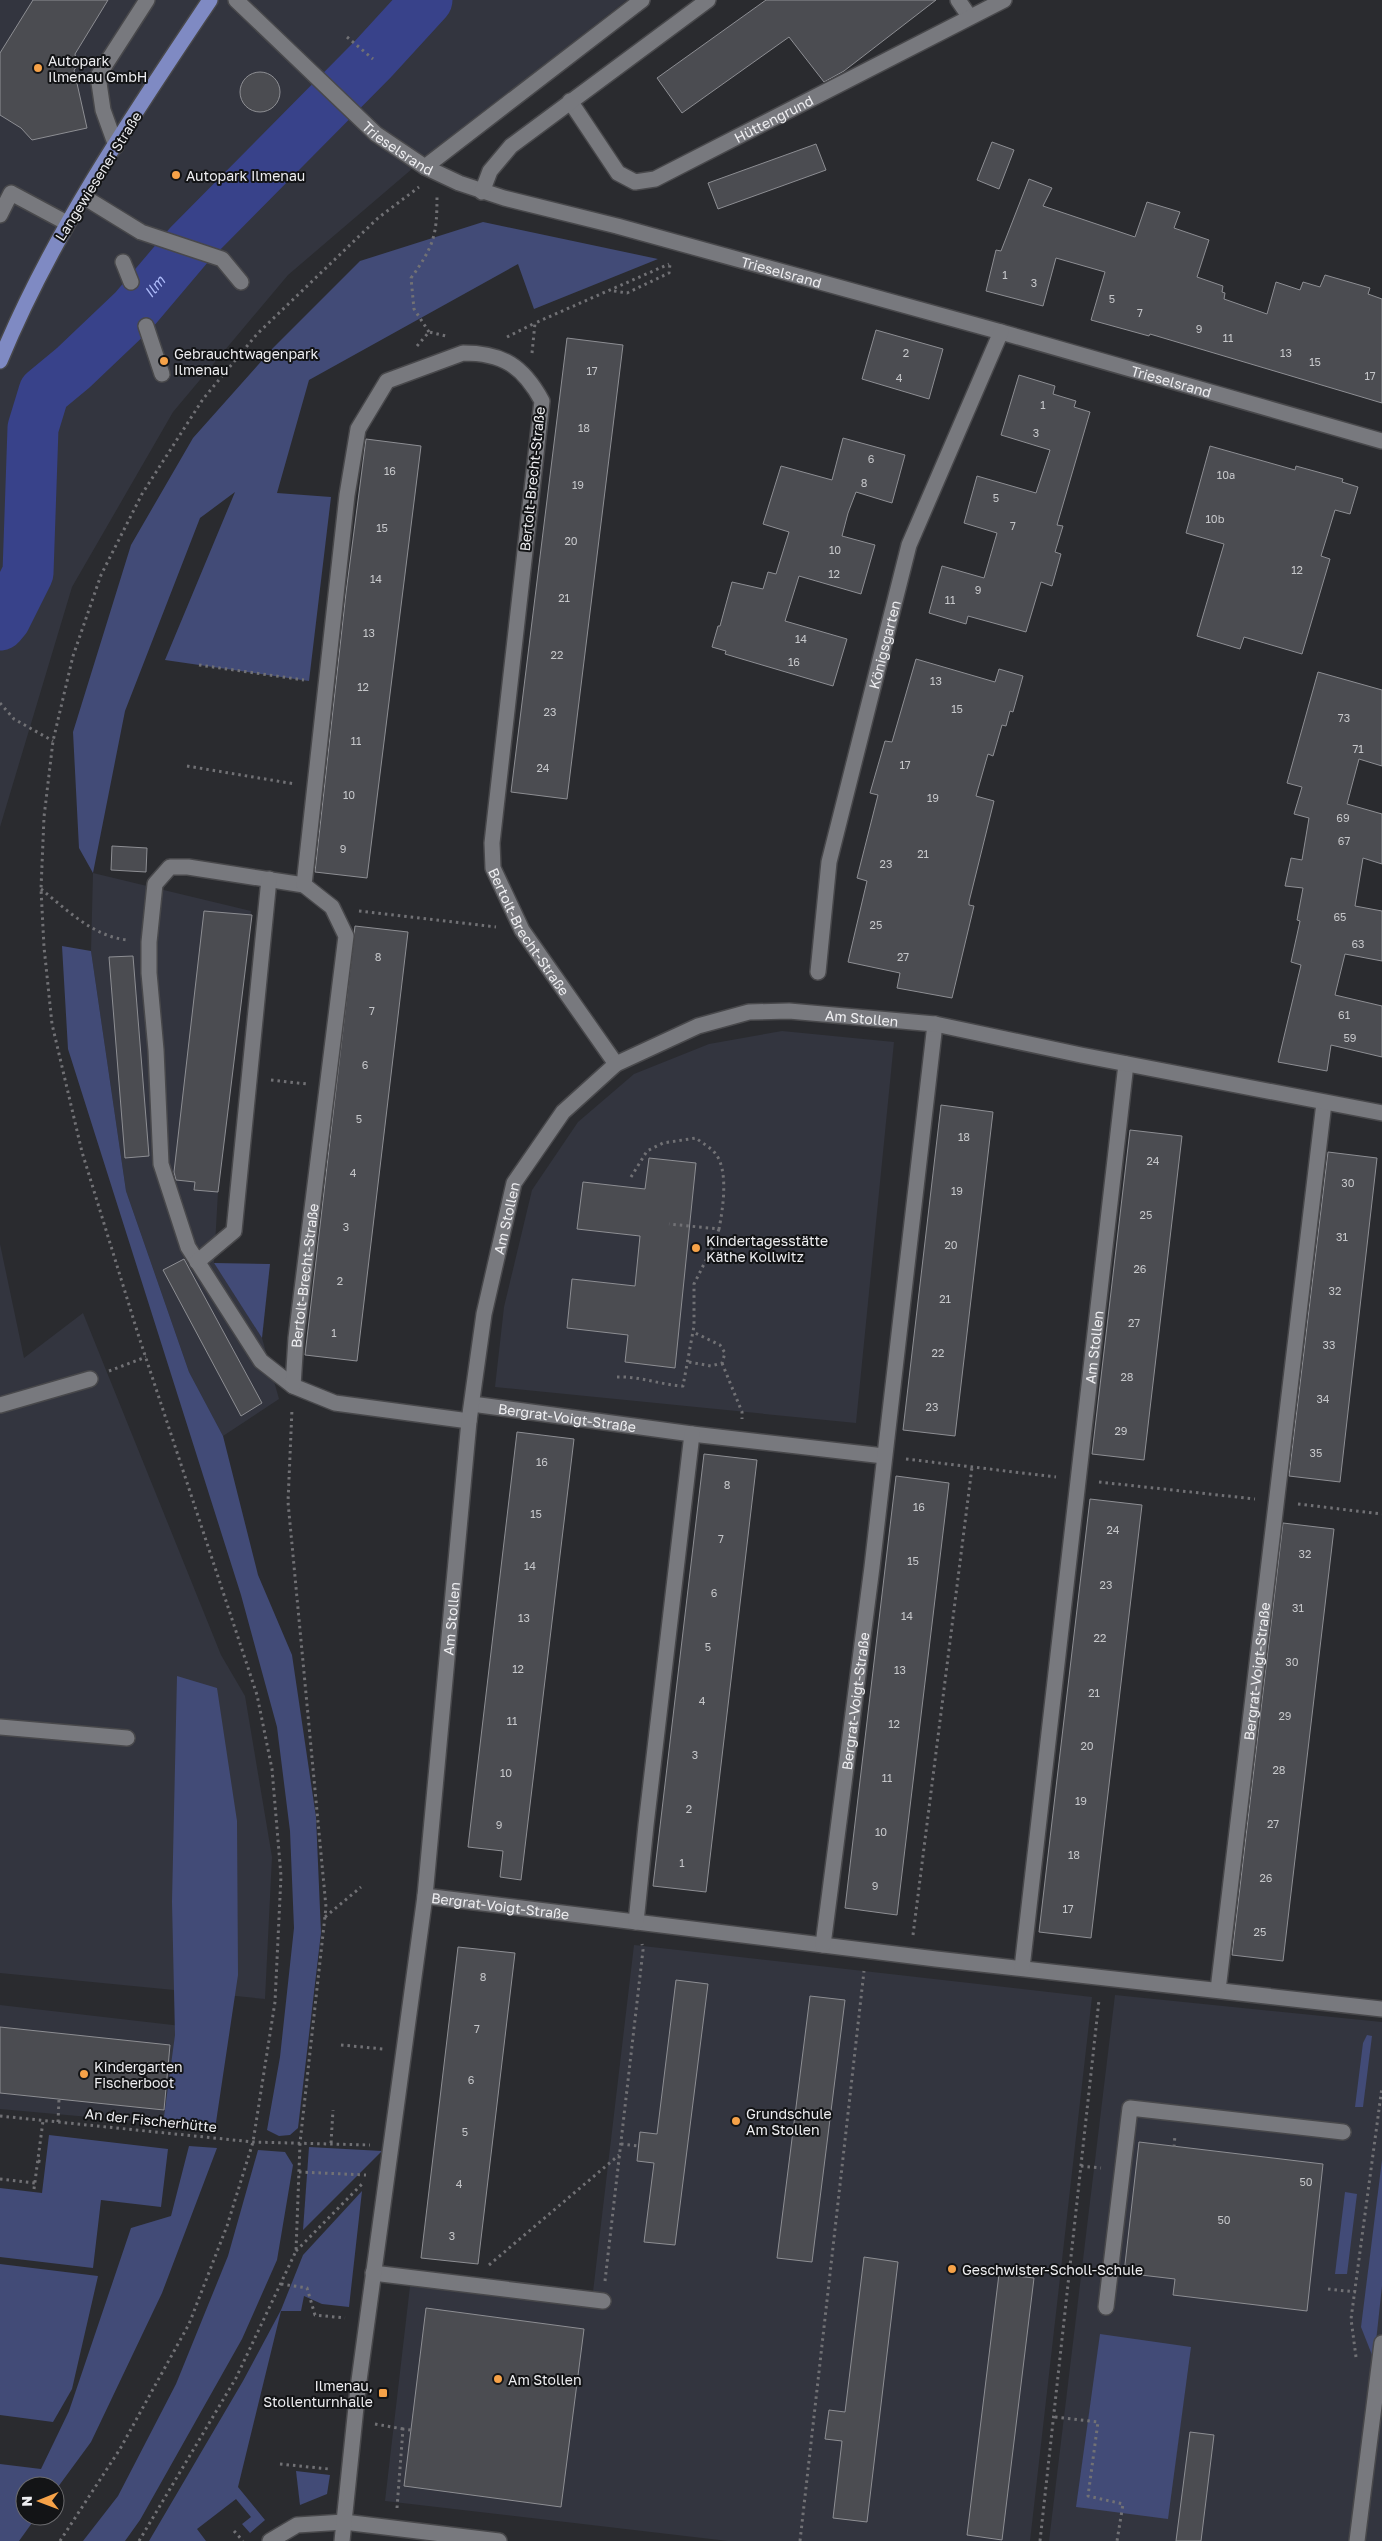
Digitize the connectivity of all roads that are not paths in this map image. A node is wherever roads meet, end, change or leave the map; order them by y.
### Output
1 (146, 0) edge
2 (210, 0) edge
3 (236, 0) edge
4 (642, 0) edge
5 (708, 0) edge
6 (958, 0) edge
7 (1004, 0) edge
8 (969, 16) junction
9 (570, 101) junction
10 (116, 146) junction
11 (431, 170) junction
12 (6, 189) edge
13 (482, 192) junction
14 (84, 197) junction
15 (0, 215) edge
16 (67, 224) junction
17 (123, 262) dead end
18 (132, 282) dead end
19 (241, 282) dead end
20 (146, 326) dead end
21 (1001, 332) junction
22 (0, 361) edge
23 (162, 374) dead end
24 (1382, 441) edge
25 (269, 879) junction
26 (304, 885) junction
27 (818, 972) dead end
28 (935, 1024) junction
29 (616, 1064) junction
30 (1126, 1064) junction
31 (1324, 1103) junction
32 (1382, 1113) edge
33 (197, 1262) junction
34 (90, 1379) road end
35 (293, 1386) junction
36 (472, 1404) junction
37 (0, 1405) edge
38 (469, 1420) junction
39 (692, 1434) junction
40 (884, 1456) junction
41 (0, 1727) edge
42 (128, 1738) dead end
43 (425, 1896) junction
44 (636, 1922) junction
45 (824, 1945) junction
46 (1022, 1968) junction
47 (1218, 1990) junction
48 (1382, 2009) edge
49 (1343, 2132) dead end
50 (373, 2273) junction
51 (603, 2301) road end
52 (1106, 2307) dead end
53 (1382, 2343) edge
54 (344, 2522) junction
55 (452, 2538) edge
56 (270, 2541) edge
57 (342, 2541) edge
58 (499, 2541) edge
59 (1357, 2541) edge

1 - 10 street
2 - 10 main road, Langewiesener Straße
3 - 11 street, Trieselsrand
4 - 11 street
5 - 9 street
6 - 8 street
7 - 8 street, Hüttengrund
8 - 9 street, Hüttengrund
9 - 13 street
10 - 14 main road, Langewiesener Straße
11 - 13 street, Trieselsrand
12 - 15 street
12 - 16 street
13 - 21 street, Trieselsrand
14 - 16 main road, Langewiesener Straße
14 - 19 street
16 - 22 main road, Langewiesener Straße
17 - 18 street
20 - 23 street
21 - 24 street, Trieselsrand
21 - 27 street, Königsgarten
25 - 26 street, Bertolt-Brecht-Straße
25 - 33 street
25 - 33 street, Bertolt-Brecht-Straße
26 - 29 street, Bertolt-Brecht-Straße
26 - 35 street, Bertolt-Brecht-Straße
28 - 29 street, Am Stollen
28 - 30 street, Am Stollen
28 - 40 street
29 - 36 street, Am Stollen
30 - 31 street, Am Stollen
30 - 46 street, Am Stollen
31 - 32 street, Am Stollen
31 - 47 street, Bergrat-Voigt-Straße
33 - 35 street
34 - 37 street
35 - 38 street
36 - 38 street, Am Stollen
36 - 39 street, Bergrat-Voigt-Straße
38 - 43 street, Am Stollen
39 - 40 street, Bergrat-Voigt-Straße
39 - 44 street
40 - 45 street, Bergrat-Voigt-Straße
41 - 42 street
43 - 44 street, Bergrat-Voigt-Straße
43 - 50 street, Am Stollen
44 - 45 street, Bergrat-Voigt-Straße
45 - 46 street, Bergrat-Voigt-Straße
46 - 47 street, Bergrat-Voigt-Straße
47 - 48 street, Bergrat-Voigt-Straße
49 - 52 street
50 - 51 street
50 - 54 street, Am Stollen
53 - 59 street
54 - 55 street
54 - 56 street
54 - 57 street, Am Stollen
55 - 58 street

